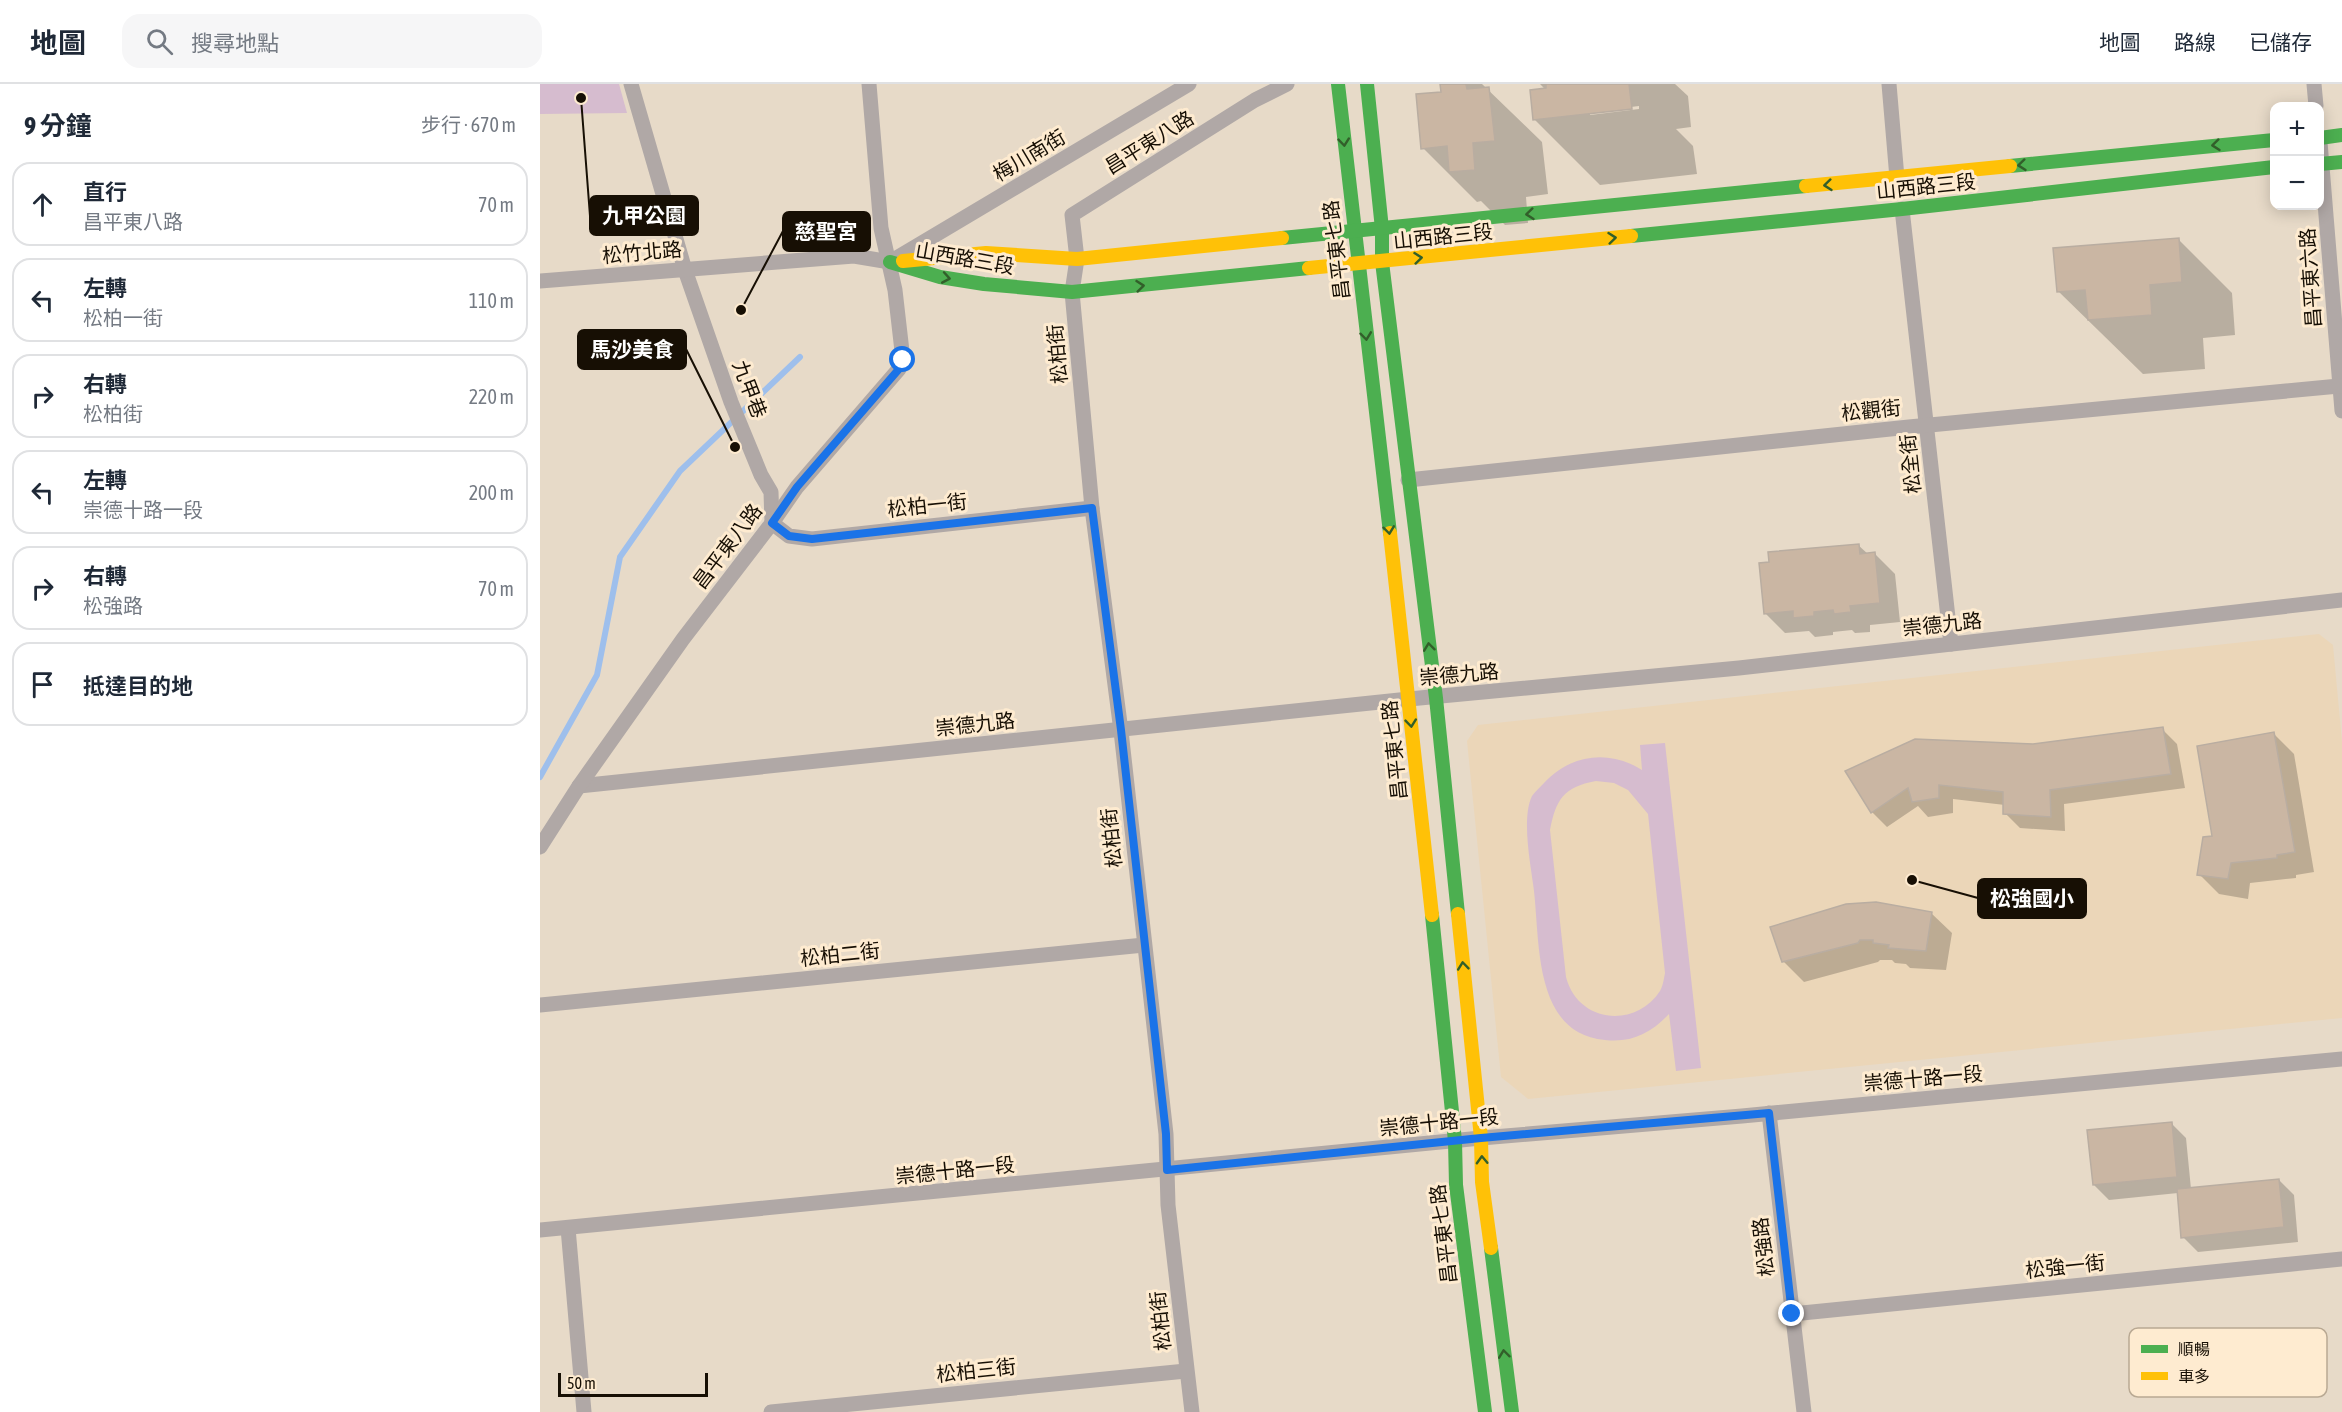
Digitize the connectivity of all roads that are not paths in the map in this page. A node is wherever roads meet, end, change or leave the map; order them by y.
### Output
1 (630, 84) edge
2 (869, 84) edge
3 (1189, 84) edge
4 (1287, 84) edge
5 (1338, 84) edge
6 (1367, 84) edge
7 (1889, 84) edge
8 (2314, 84) edge
9 (2316, 102) edge
10 (2342, 135) edge
11 (2324, 139) edge
12 (2270, 140) edge
13 (2342, 162) edge
14 (2324, 164) edge
15 (2270, 167) edge
16 (1897, 178) junction
17 (1902, 209) junction
18 (2324, 210) edge
19 (1382, 229) junction
20 (1354, 232) junction
21 (1077, 259) junction
22 (890, 262) junction
23 (1382, 262) junction
24 (1358, 264) junction
25 (685, 270) junction
26 (540, 281) edge
27 (1072, 292) junction
28 (2339, 386) junction
29 (2342, 411) edge
30 (1927, 426) junction
31 (1408, 480) junction
32 (1092, 508) junction
33 (772, 523) junction
34 (2342, 600) edge
35 (1951, 644) junction
36 (1436, 698) junction
37 (1409, 699) junction
38 (1121, 730) junction
39 (579, 786) junction
40 (540, 847) edge
41 (1144, 945) junction
42 (540, 1005) edge
43 (2342, 1059) edge
44 (1769, 1113) junction
45 (1481, 1138) junction
46 (1455, 1141) junction
47 (1167, 1170) junction
48 (568, 1228) junction
49 (540, 1230) edge
50 (2342, 1259) edge
51 (1792, 1314) junction
52 (1186, 1371) junction
53 (584, 1412) edge
54 (771, 1412) edge
55 (1192, 1412) edge
56 (1485, 1412) edge
57 (1512, 1412) edge
58 (1804, 1412) edge

1 - 25 street, 九甲巷
2 - 22 street, 昌平東八路
3 - 22 street, 梅川南街
4 - 21 street, 昌平東八路
5 -> 20 street, 昌平東七路
6 - 19 street
7 - 16 street
8 - 9 street
10 - 11 street
12 -> 16 street, 山西路三段
13 - 14 street
15 - 17 street, 山西路三段
16 -> 19 street, 山西路三段
23 -> 17 street, 山西路三段
17 - 30 street, 松全街
18 - 28 street, 昌平東六路
19 - 20 street, 山西路三段
19 - 23 street
20 - 21 street, 山西路三段
20 - 24 street, 昌平東七路
21 - 22 street, 山西路三段
21 - 27 street, 松柏街
22 - 25 street, 松竹北路
22 -> 27 street, 山西路三段
22 - 33 street, 昌平東八路
23 - 24 street, 山西路三段
23 - 31 street
27 -> 24 street, 山西路三段
24 -> 37 street, 昌平東七路
25 - 26 street, 松竹北路
25 - 33 street, 九甲巷
27 - 32 street, 松柏街
28 - 29 street, 昌平東六路
28 - 30 street, 松觀街
30 - 31 street, 松觀街
30 - 35 street, 松全街
36 -> 31 street
32 - 33 street, 松柏一街
32 - 38 street, 松柏街
33 - 39 street, 昌平東八路
34 - 35 street, 崇德九路
35 - 36 street, 崇德九路
36 - 37 street, 崇德九路
45 -> 36 street
37 - 38 street, 崇德九路
37 -> 46 street, 昌平東七路
38 - 39 street, 崇德九路
38 - 41 street, 松柏街
39 - 40 street, 昌平東八路
41 - 42 street, 松柏二街
41 - 47 street, 松柏街
43 - 44 street, 崇德十路一段
44 - 45 street, 崇德十路一段
44 - 51 street, 松強路
45 - 46 street, 崇德十路一段
57 -> 45 street
46 - 47 street, 崇德十路一段
46 - 56 street, 昌平東七路
47 - 48 street, 崇德十路一段
47 - 52 street, 松柏街
48 - 49 street, 崇德十路一段
48 - 53 street
50 - 51 street, 松強一街
51 - 58 street, 松強路
52 - 54 street, 松柏三街
52 - 55 street, 松柏街

